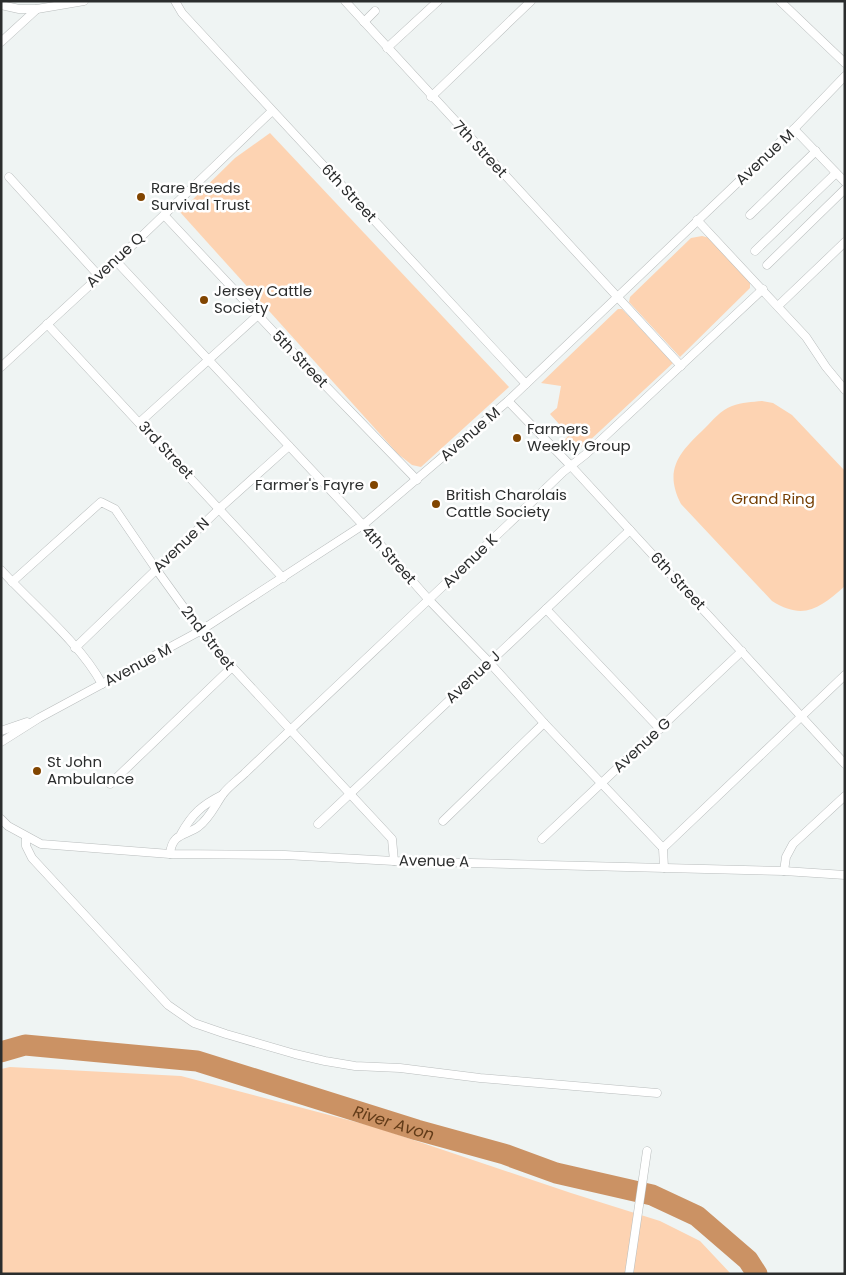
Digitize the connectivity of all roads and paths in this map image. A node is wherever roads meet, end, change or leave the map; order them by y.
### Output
1 (84, 1) edge
2 (175, 1) edge
3 (344, 1) edge
4 (438, 1) edge
5 (531, 1) edge
6 (780, 1) edge
7 (1, 5) edge
8 (38, 8) junction
9 (374, 12) dead end
10 (364, 22) junction
11 (1, 42) edge
12 (387, 48) junction
13 (845, 62) edge
14 (845, 76) edge
15 (431, 97) junction
16 (272, 111) junction
17 (794, 129) junction
18 (816, 151) junction
19 (836, 173) junction
20 (9, 177) dead end
21 (845, 182) edge
22 (845, 189) edge
23 (750, 214) dead end
24 (164, 215) junction
25 (697, 220) junction
26 (845, 242) edge
27 (755, 251) dead end
28 (116, 261) junction
29 (767, 265) dead end
30 (99, 276) junction
31 (763, 289) junction
32 (617, 297) junction
33 (778, 306) junction
34 (258, 315) junction
35 (47, 324) junction
36 (208, 360) junction
37 (681, 366) junction
38 (1, 367) edge
39 (526, 384) junction
40 (845, 390) edge
41 (508, 401) junction
42 (140, 422) junction
43 (289, 446) junction
44 (572, 466) junction
45 (417, 480) junction
46 (220, 508) junction
47 (363, 525) junction
48 (630, 530) junction
49 (156, 569) junction
50 (1, 570) edge
51 (283, 578) junction
52 (12, 582) junction
53 (429, 600) junction
54 (546, 609) junction
55 (200, 632) junction
56 (75, 648) junction
57 (742, 652) junction
58 (489, 662) junction
59 (231, 668) junction
60 (845, 675) edge
61 (102, 684) junction
62 (802, 716) junction
63 (39, 718) junction
64 (544, 723) junction
65 (660, 729) junction
66 (1, 730) edge
67 (290, 731) junction
68 (1, 742) edge
69 (845, 764) edge
70 (110, 784) dead end
71 (601, 784) junction
72 (224, 794) junction
73 (349, 795) junction
74 (845, 796) edge
75 (1, 819) edge
76 (443, 821) dead end
77 (318, 824) dead end
78 (181, 834) junction
79 (26, 837) junction
80 (542, 839) dead end
81 (663, 848) junction
82 (170, 854) junction
83 (394, 861) junction
84 (664, 868) junction
85 (784, 871) junction
86 (845, 875) edge
87 (658, 1093) dead end
88 (647, 1151) dead end
89 (629, 1274) edge

1 - 8 lane
2 - 16 lane, 6th Street
3 - 10 lane, 7th Street
4 - 12 lane
5 - 15 lane
6 - 13 lane
7 - 8 lane
8 - 11 lane
9 - 10 lane
10 - 12 lane, 7th Street
12 - 15 lane, 7th Street
14 - 17 lane, Avenue M
15 - 32 lane, 7th Street
16 - 24 lane, Avenue Q
16 - 39 lane, 6th Street
17 - 18 lane
17 - 25 lane, Avenue M
18 - 19 lane
18 - 23 lane
19 - 21 lane
19 - 27 lane
20 - 30 lane
22 - 29 lane
24 - 28 lane, Avenue Q
24 - 34 lane, 5th Street
25 - 31 lane
25 - 32 lane, Avenue M
26 - 33 lane
28 - 30 lane, Avenue Q
28 - 36 lane, 4th Street
30 - 35 lane, Avenue Q
31 - 33 lane
31 - 37 lane, Avenue K
32 - 37 lane, 7th Street
32 - 39 lane, Avenue M
33 - 40 lane
34 - 36 lane
34 - 45 lane, 5th Street
35 - 38 lane, Avenue Q
35 - 42 lane, 3rd Street
36 - 42 lane
36 - 43 lane, 4th Street
37 - 44 lane, Avenue K
39 - 41 lane, Avenue M
41 - 44 lane, 6th Street
41 - 45 lane, Avenue M
42 - 46 lane, 3rd Street
43 - 46 lane, Avenue N
43 - 47 lane, 4th Street
44 - 48 lane, 6th Street
44 - 53 lane, Avenue K
45 - 47 lane, Avenue M
46 - 49 lane, Avenue N
46 - 51 lane, 3rd Street
47 - 51 lane, Avenue M
47 - 53 lane, 4th Street
48 - 54 lane, Avenue J
48 - 57 lane, 6th Street
49 - 52 lane, 2nd Street
49 - 55 lane, 2nd Street
49 - 56 lane, Avenue N
50 - 52 lane
51 - 55 lane, Avenue M
52 - 56 lane
53 - 58 lane, 4th Street
53 - 67 lane, Avenue K
54 - 58 lane, Avenue J
54 - 65 lane
55 - 59 lane, 2nd Street
55 - 61 lane, Avenue M
56 - 61 lane
57 - 62 lane, 6th Street
57 - 65 lane, Avenue G
58 - 64 lane, 4th Street
58 - 73 lane, Avenue J
59 - 67 lane, 2nd Street
59 - 70 lane
60 - 62 lane
61 - 63 lane, Avenue M
62 - 69 lane, 6th Street
62 - 81 lane
63 - 66 lane
63 - 68 lane
64 - 71 lane, 4th Street
64 - 76 lane
65 - 71 lane, Avenue G
67 - 72 lane, Avenue K
67 - 73 lane, 2nd Street
71 - 80 lane, Avenue G
71 - 81 lane, 4th Street
72 - 78 lane, Avenue K
72 - 78 lane, Avenue K
73 - 77 lane, Avenue J
73 - 83 lane, 2nd Street
74 - 85 lane
75 - 79 lane, Avenue A
78 - 82 lane, Avenue K
79 - 82 lane, Avenue A
79 - 87 lane
81 - 84 lane
82 - 83 lane, Avenue A
83 - 84 lane, Avenue A
84 - 85 lane, Avenue A
85 - 86 lane, Avenue A
88 - 89 lane

